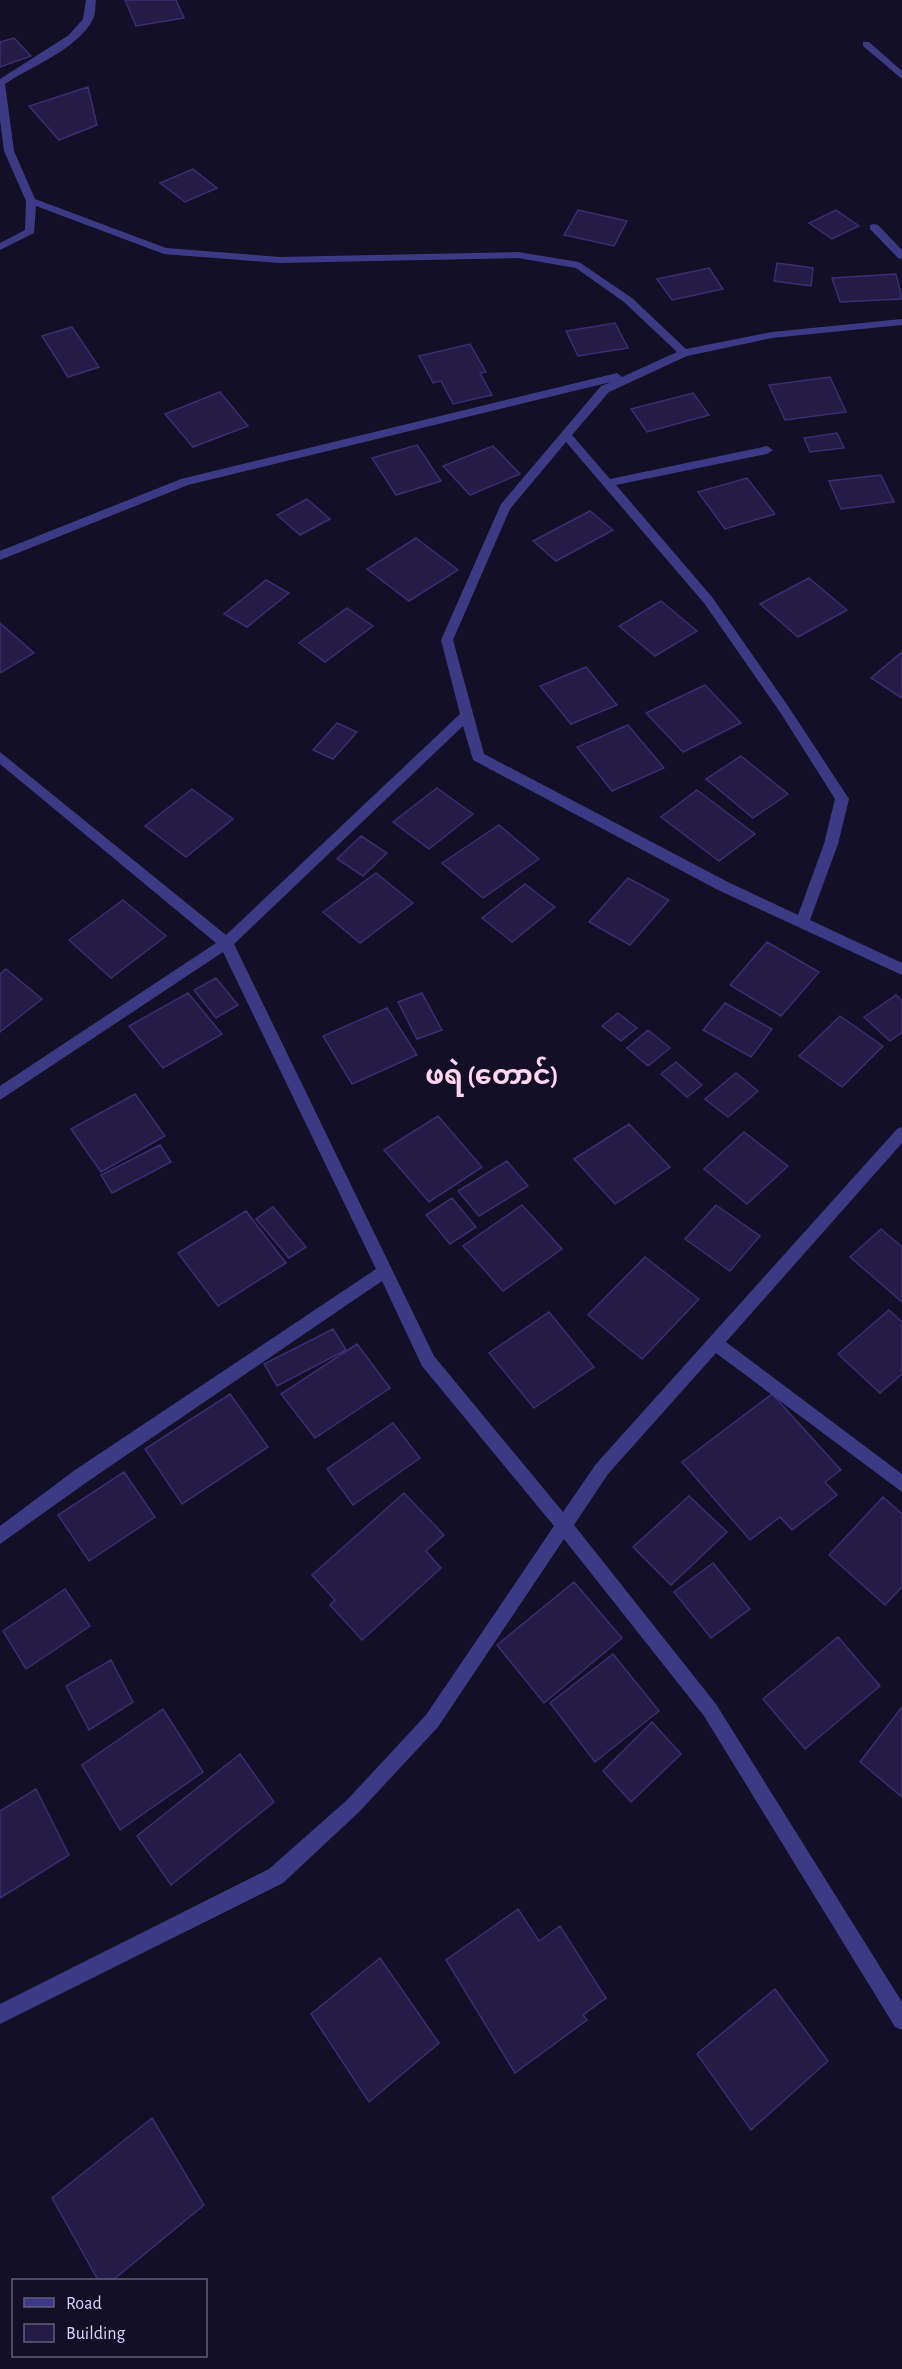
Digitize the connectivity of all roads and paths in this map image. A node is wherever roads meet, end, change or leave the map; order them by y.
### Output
1 (91, 0) edge
2 (866, 44) dead end
3 (902, 76) edge
4 (0, 83) edge
5 (31, 201) junction
6 (874, 227) dead end
7 (0, 247) edge
8 (902, 256) edge
9 (902, 322) edge
10 (684, 353) junction
11 (646, 370) junction
12 (566, 435) junction
13 (767, 450) dead end
14 (608, 483) junction
15 (0, 556) edge
16 (467, 715) junction
17 (0, 757) edge
18 (802, 923) junction
19 (226, 943) junction
20 (902, 969) edge
21 (0, 1094) edge
22 (902, 1133) edge
23 (386, 1270) junction
24 (715, 1342) junction
25 (902, 1484) edge
26 (563, 1524) junction
27 (0, 1536) edge
28 (0, 2014) edge
29 (902, 2020) edge

1 - 4 street
2 - 3 street
4 - 5 street
5 - 7 street
5 - 10 street
6 - 8 street
9 - 10 street
10 - 11 street
11 - 12 street
11 - 15 street
12 - 14 street
12 - 16 street
13 - 14 street
14 - 18 street
16 - 18 street
16 - 19 street
17 - 19 street
18 - 20 street
19 - 21 street
19 - 23 street
22 - 24 street
23 - 26 street
23 - 27 street
24 - 25 street
24 - 26 street
26 - 28 street
26 - 29 street

